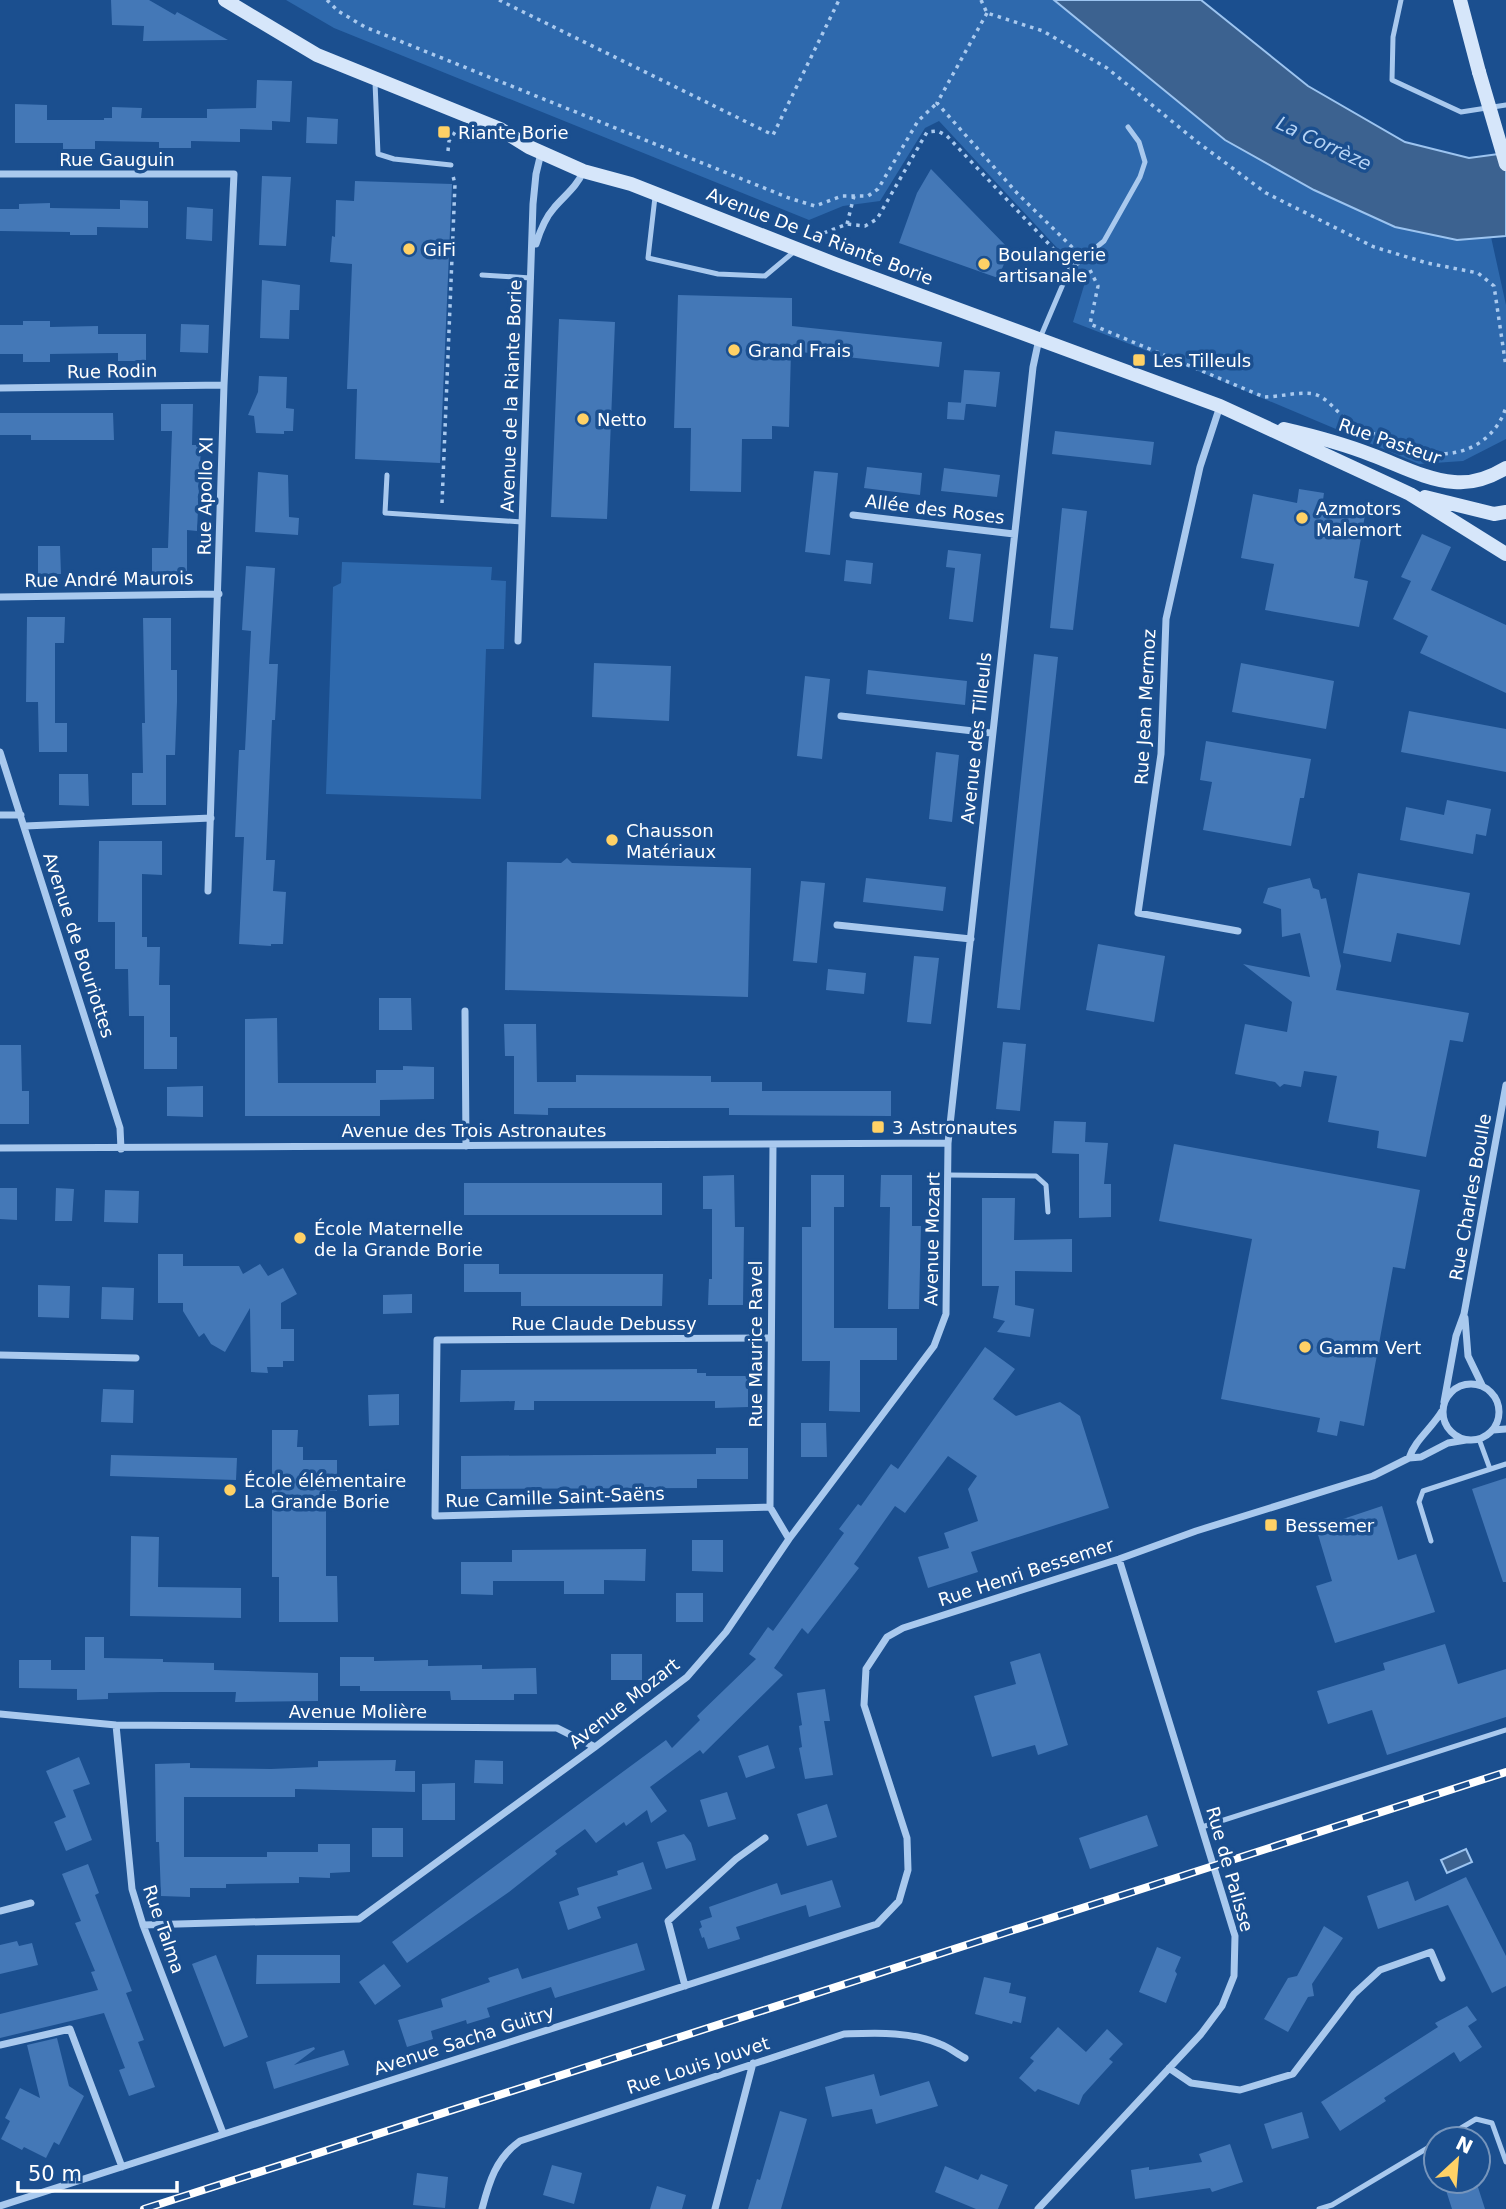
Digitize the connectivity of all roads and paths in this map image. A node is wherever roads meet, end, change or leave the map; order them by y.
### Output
1 (225, 0) edge
2 (327, 0) edge
3 (499, 0) edge
4 (839, 0) edge
5 (981, 0) edge
6 (1401, 0) edge
7 (1460, 0) edge
8 (987, 13) junction
9 (375, 78) junction
10 (937, 103) junction
11 (1506, 104) edge
12 (1128, 127) dead end
13 (541, 153) junction
14 (1506, 164) edge
15 (451, 165) joint
16 (583, 171) junction
17 (0, 174) edge
18 (234, 174) joint
19 (656, 194) junction
20 (854, 196) junction
21 (847, 224) junction
22 (804, 234) dead end
23 (797, 249) junction
24 (533, 251) junction
25 (1083, 257) junction
26 (1069, 270) junction
27 (482, 275) dead end
28 (532, 278) junction
29 (1040, 338) junction
30 (1506, 367) edge
31 (224, 385) junction
32 (0, 388) edge
33 (1220, 406) junction
34 (1506, 407) edge
35 (1261, 425) junction
36 (1506, 468) edge
37 (387, 475) dead end
38 (1410, 494) junction
39 (1506, 512) edge
40 (853, 515) dead end
41 (442, 516) junction
42 (522, 522) junction
43 (1014, 534) junction
44 (1506, 554) edge
45 (219, 594) junction
46 (0, 597) edge
47 (518, 642) dead end
48 (841, 716) dead end
49 (991, 733) junction
50 (0, 752) edge
51 (0, 815) edge
52 (21, 815) junction
53 (211, 818) junction
54 (25, 826) junction
55 (208, 891) dead end
56 (837, 925) dead end
57 (1238, 931) dead end
58 (971, 939) junction
59 (466, 1011) dead end
60 (1506, 1085) edge
61 (948, 1143) junction
62 (773, 1144) junction
63 (466, 1146) junction
64 (0, 1149) edge
65 (121, 1149) junction
66 (949, 1175) junction
67 (1048, 1212) dead end
68 (1464, 1314) junction
69 (771, 1338) junction
70 (437, 1340) joint
71 (0, 1355) edge
72 (136, 1357) dead end
73 (1482, 1385) junction
74 (1490, 1390) junction
75 (1506, 1400) edge
76 (1444, 1402) junction
77 (1442, 1411) junction
78 (1506, 1429) edge
79 (1493, 1430) junction
80 (1479, 1439) junction
81 (1466, 1440) junction
82 (1409, 1458) junction
83 (1506, 1464) edge
84 (1490, 1469) junction
85 (770, 1507) junction
86 (789, 1539) junction
87 (1431, 1541) dead end
88 (1119, 1559) junction
89 (0, 1714) edge
90 (116, 1725) junction
91 (1506, 1730) edge
92 (594, 1747) junction
93 (1202, 1827) junction
94 (765, 1838) dead end
95 (908, 1870) joint
96 (31, 1903) dead end
97 (0, 1911) edge
98 (143, 1925) junction
99 (1442, 1978) dead end
100 (685, 1986) junction
101 (0, 2045) edge
102 (965, 2059) dead end
103 (753, 2063) junction
104 (1169, 2068) junction
105 (1466, 2125) edge
106 (223, 2133) junction
107 (1422, 2151) edge
108 (1506, 2162) edge
109 (122, 2167) junction
110 (0, 2206) edge
111 (482, 2209) edge
112 (715, 2209) edge
113 (1038, 2209) edge
114 (1319, 2209) edge

1 - 9 street, Avenue De La Riante Borie
2 - 20 path
3 - 4 path
5 - 8 path
6 - 11 lane
7 - 14 street, bridge
8 - 10 path
8 - 30 path
9 - 13 street, Avenue De La Riante Borie
9 - 15 lane
10 - 20 path
10 - 25 path
12 - 25 lane
13 - 16 street, Avenue De La Riante Borie
13 - 24 street, Avenue de la Riante Borie
15 - 41 path
16 - 19 street, Avenue De La Riante Borie
16 - 24 street
17 - 18 street, Rue Gauguin
18 - 31 street, Rue Apollo XI
19 - 23 street, Avenue De La Riante Borie
19 - 23 lane
20 - 21 path
21 - 22 path
21 - 26 path
23 - 29 street, Avenue De La Riante Borie
24 - 28 street, Avenue de la Riante Borie
25 - 26 lane
25 - 34 path
26 - 29 lane
27 - 28 lane
28 - 42 street, Avenue de la Riante Borie
29 - 33 street, Avenue De La Riante Borie
29 - 43 street, Avenue des Tilleuls
31 - 32 street, Rue Rodin
31 - 45 street, Rue Apollo XI
33 - 35 street, Avenue De La Riante Borie
33 - 57 street, Rue Jean Mermoz
35 - 36 street, Rue Pasteur
35 - 38 street, Avenue De La Riante Borie
37 - 41 lane
38 - 39 street, Avenue De La Riante Borie
38 - 44 street, Avenue De La Riante Borie
40 - 43 street, Allée des Roses
41 - 42 lane
42 - 47 street, Avenue de la Riante Borie
43 - 49 street, Avenue des Tilleuls
45 - 46 street, Rue André Maurois
45 - 53 street, Rue Apollo XI
48 - 49 street
49 - 58 street, Avenue des Tilleuls
50 - 52 street, Avenue de Bouriottes
51 - 52 street
52 - 54 street, Avenue de Bouriottes
53 - 54 street
53 - 55 street, Rue Apollo XI
54 - 65 street, Avenue de Bouriottes
56 - 58 street
58 - 61 street, Avenue des Tilleuls
59 - 63 street
60 - 68 street, Rue Charles Boulle
61 - 62 street, Avenue des Trois Astronautes
61 - 66 street, Avenue Mozart
62 - 63 street, Avenue des Trois Astronautes
62 - 69 street, Rue Maurice Ravel
63 - 65 street, Avenue des Trois Astronautes
64 - 65 street, Avenue des Trois Astronautes
66 - 67 lane
66 - 86 street, Avenue Mozart
68 - 73 street, Rue Charles Boulle
68 - 76 street, Rue Charles Boulle
69 - 70 street, Rue Claude Debussy
69 - 85 street, Rue Maurice Ravel
70 - 85 street, Rue Camille Saint-Saëns
71 - 72 street
73 - 74 street
73 - 76 street
74 - 75 street
74 - 79 street
76 - 77 street, Rue Henri Bessemer
77 - 81 street
77 - 82 street, Rue Henri Bessemer
78 - 79 street, Rue Henri Bessemer
79 - 80 street, Rue Henri Bessemer
80 - 81 street, Rue Henri Bessemer
80 - 84 lane
81 - 82 street, Rue Henri Bessemer
82 - 88 street, Rue Henri Bessemer
83 - 84 lane
84 - 87 lane
85 - 86 street
86 - 92 street, Avenue Mozart
88 - 93 street, Rue de Palisse
88 - 95 street, Rue Henri Bessemer
89 - 90 street, Avenue Molière
90 - 92 street, Avenue Molière
90 - 98 street, Rue Talma
91 - 93 lane
92 - 98 street, Avenue Mozart
93 - 104 street, Rue de Palisse
94 - 100 street
95 - 100 street, Avenue Sacha Guitry
96 - 97 street
98 - 106 street, Rue Talma
99 - 104 street
100 - 106 street, Avenue Sacha Guitry
101 - 109 street
102 - 103 street, Rue Louis Jouvet
103 - 111 street, Rue Louis Jouvet
103 - 112 street
104 - 113 street, Rue de Palisse
105 - 108 lane
106 - 109 street, Avenue Sacha Guitry
107 - 114 lane
109 - 110 street, Avenue Sacha Guitry

